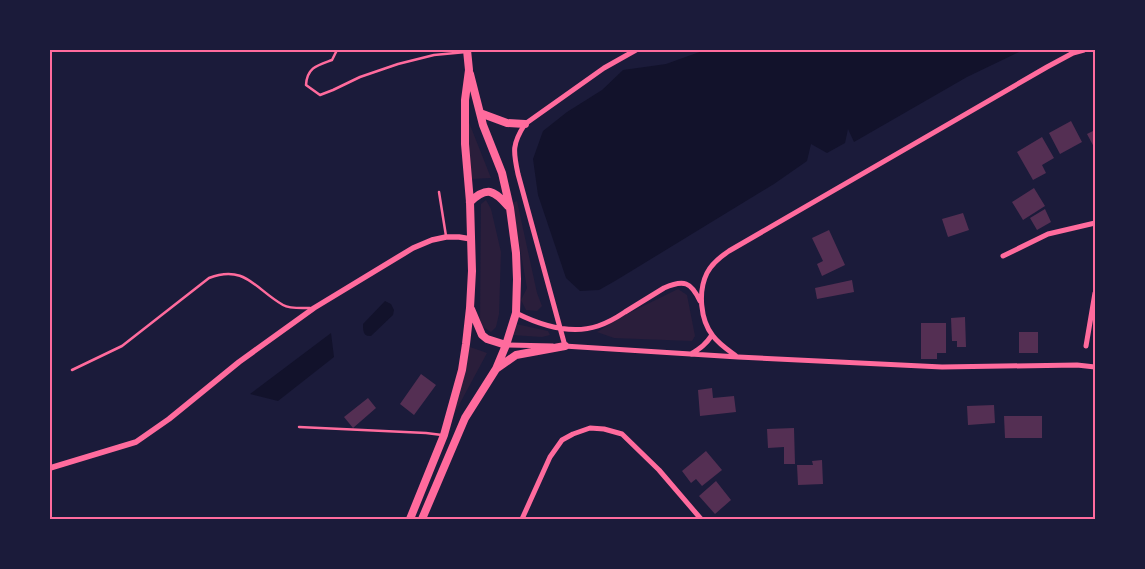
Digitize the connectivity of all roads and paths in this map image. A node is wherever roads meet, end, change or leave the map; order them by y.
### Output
1 (337, 50) edge
2 (636, 50) edge
3 (1084, 50) edge
4 (467, 51) edge
5 (469, 70) junction
6 (480, 113) junction
7 (525, 124) junction
8 (439, 192) dead end
9 (470, 202) junction
10 (510, 208) junction
11 (1095, 223) edge
12 (446, 237) junction
13 (471, 239) junction
14 (1003, 256) dead end
15 (1095, 293) edge
16 (702, 304) junction
17 (314, 308) junction
18 (470, 308) junction
19 (516, 313) junction
20 (560, 328) junction
21 (712, 335) junction
22 (506, 345) junction
23 (565, 346) junction
24 (1086, 346) dead end
25 (691, 354) junction
26 (738, 357) junction
27 (1095, 367) edge
28 (496, 369) junction
29 (72, 370) dead end
30 (300, 427) dead end
31 (444, 435) junction
32 (50, 468) edge
33 (410, 519) edge
34 (424, 519) edge
35 (522, 519) edge
36 (701, 519) edge

1 - 4 lane
2 - 7 street
3 - 16 street
4 - 5 main road
5 - 6 main road
5 - 9 main road
6 - 7 main road
6 - 10 main road
7 - 20 street
8 - 12 lane
9 - 10 main road
9 - 13 main road
10 - 19 main road
11 - 14 street
12 - 13 street
12 - 17 street
13 - 18 main road
15 - 24 street
16 - 20 street
16 - 21 street
17 - 29 lane
17 - 32 street
18 - 22 main road
18 - 31 main road
19 - 20 street
19 - 22 main road
20 - 23 street
21 - 25 street
21 - 26 street
22 - 23 street
22 - 28 main road
23 - 25 street
23 - 28 main road
25 - 26 street
26 - 27 street
28 - 34 main road
30 - 31 lane
31 - 33 main road
35 - 36 street

